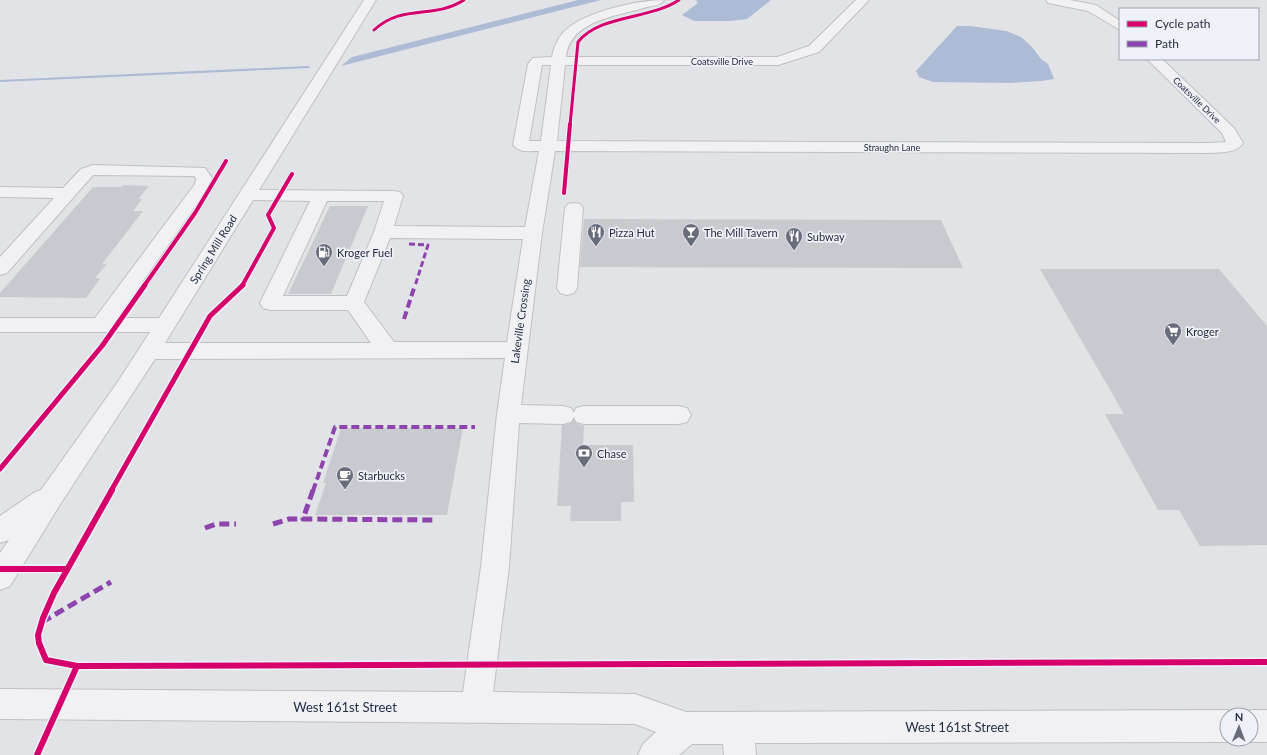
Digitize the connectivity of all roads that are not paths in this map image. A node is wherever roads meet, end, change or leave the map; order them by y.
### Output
1 (370, 0) edge
2 (658, 0) edge
3 (863, 0) edge
4 (1052, 0) edge
5 (1119, 25) edge
6 (1155, 60) edge
7 (558, 61) junction
8 (1235, 144) joint
9 (548, 146) junction
10 (0, 192) edge
11 (69, 193) junction
12 (247, 195) junction
13 (321, 196) junction
14 (574, 208) dead end
15 (383, 232) junction
16 (533, 233) junction
17 (3, 261) edge
18 (567, 288) dead end
19 (354, 303) junction
20 (0, 325) edge
21 (101, 325) junction
22 (165, 325) junction
23 (149, 350) junction
24 (388, 350) junction
25 (516, 350) junction
26 (508, 414) junction
27 (679, 415) dead end
28 (52, 495) junction
29 (0, 531) edge
30 (0, 577) edge
31 (0, 704) edge
32 (476, 708) junction
33 (1219, 726) edge
34 (686, 728) junction
35 (739, 741) edge
36 (654, 755) edge

1 - 12 street, Spring Mill Road
2 - 7 street, Lakeville Crossing
3 - 7 street, Coatsville Drive
4 - 5 street
6 - 8 street, Coatsville Drive
7 - 9 street, Lakeville Crossing
8 - 9 street, Straughn Lane
9 - 16 street, Lakeville Crossing
10 - 11 street
11 - 17 street
11 - 21 street
12 - 13 street
12 - 22 street, Spring Mill Road
13 - 15 street
13 - 19 street
14 - 18 street
15 - 16 street
15 - 19 street
16 - 25 street, Lakeville Crossing
19 - 24 street
20 - 21 street
21 - 22 street
22 - 23 street, Spring Mill Road
23 - 24 street
23 - 28 street, Spring Mill Road
24 - 25 street
25 - 26 street, Lakeville Crossing
26 - 27 street
26 - 32 street, Lakeville Crossing
28 - 29 street, Spring Mill Road
28 - 30 street, Spring Mill Road
31 - 32 street, West 161st Street
32 - 34 street, West 161st Street
33 - 35 street, West 161st Street
34 - 35 street, West 161st Street
34 - 36 street

